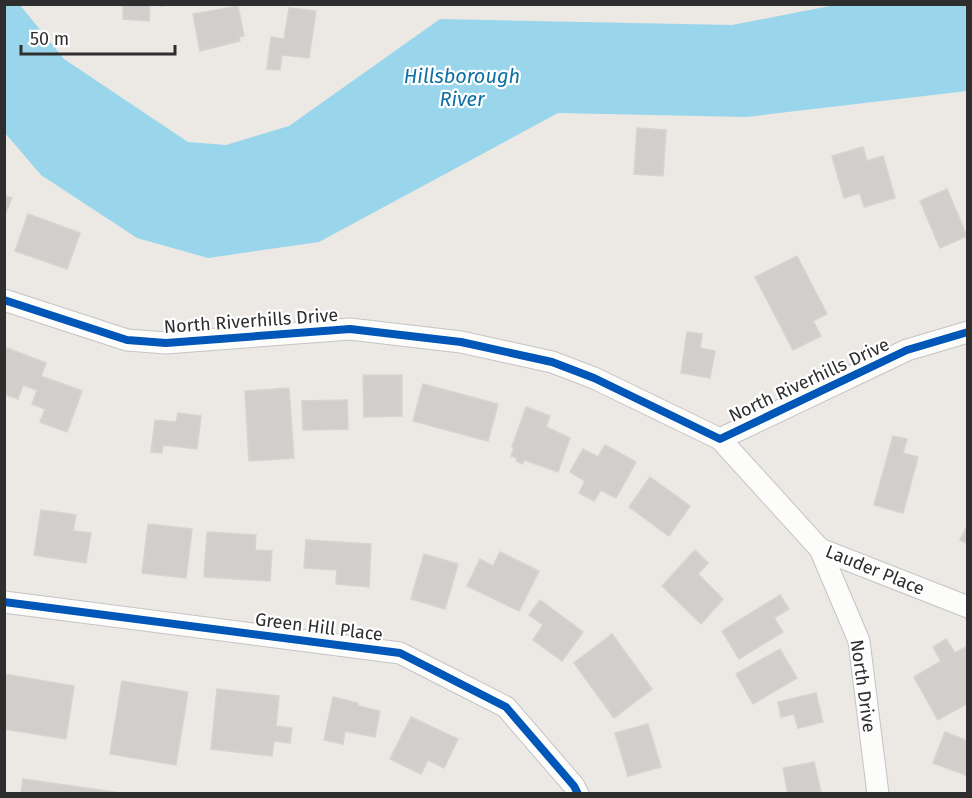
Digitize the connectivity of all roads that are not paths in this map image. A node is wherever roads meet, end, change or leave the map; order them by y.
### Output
1 (4, 300) edge
2 (968, 332) edge
3 (720, 439) junction
4 (820, 549) junction
5 (4, 602) edge
6 (968, 607) edge
7 (578, 794) edge
8 (878, 794) edge

1 - 3 street, North Riverhills Drive
2 - 3 street, North Riverhills Drive
3 - 4 street, Lauder Place
4 - 6 street, Lauder Place
4 - 8 street, North Drive
5 - 7 street, Green Hill Place

